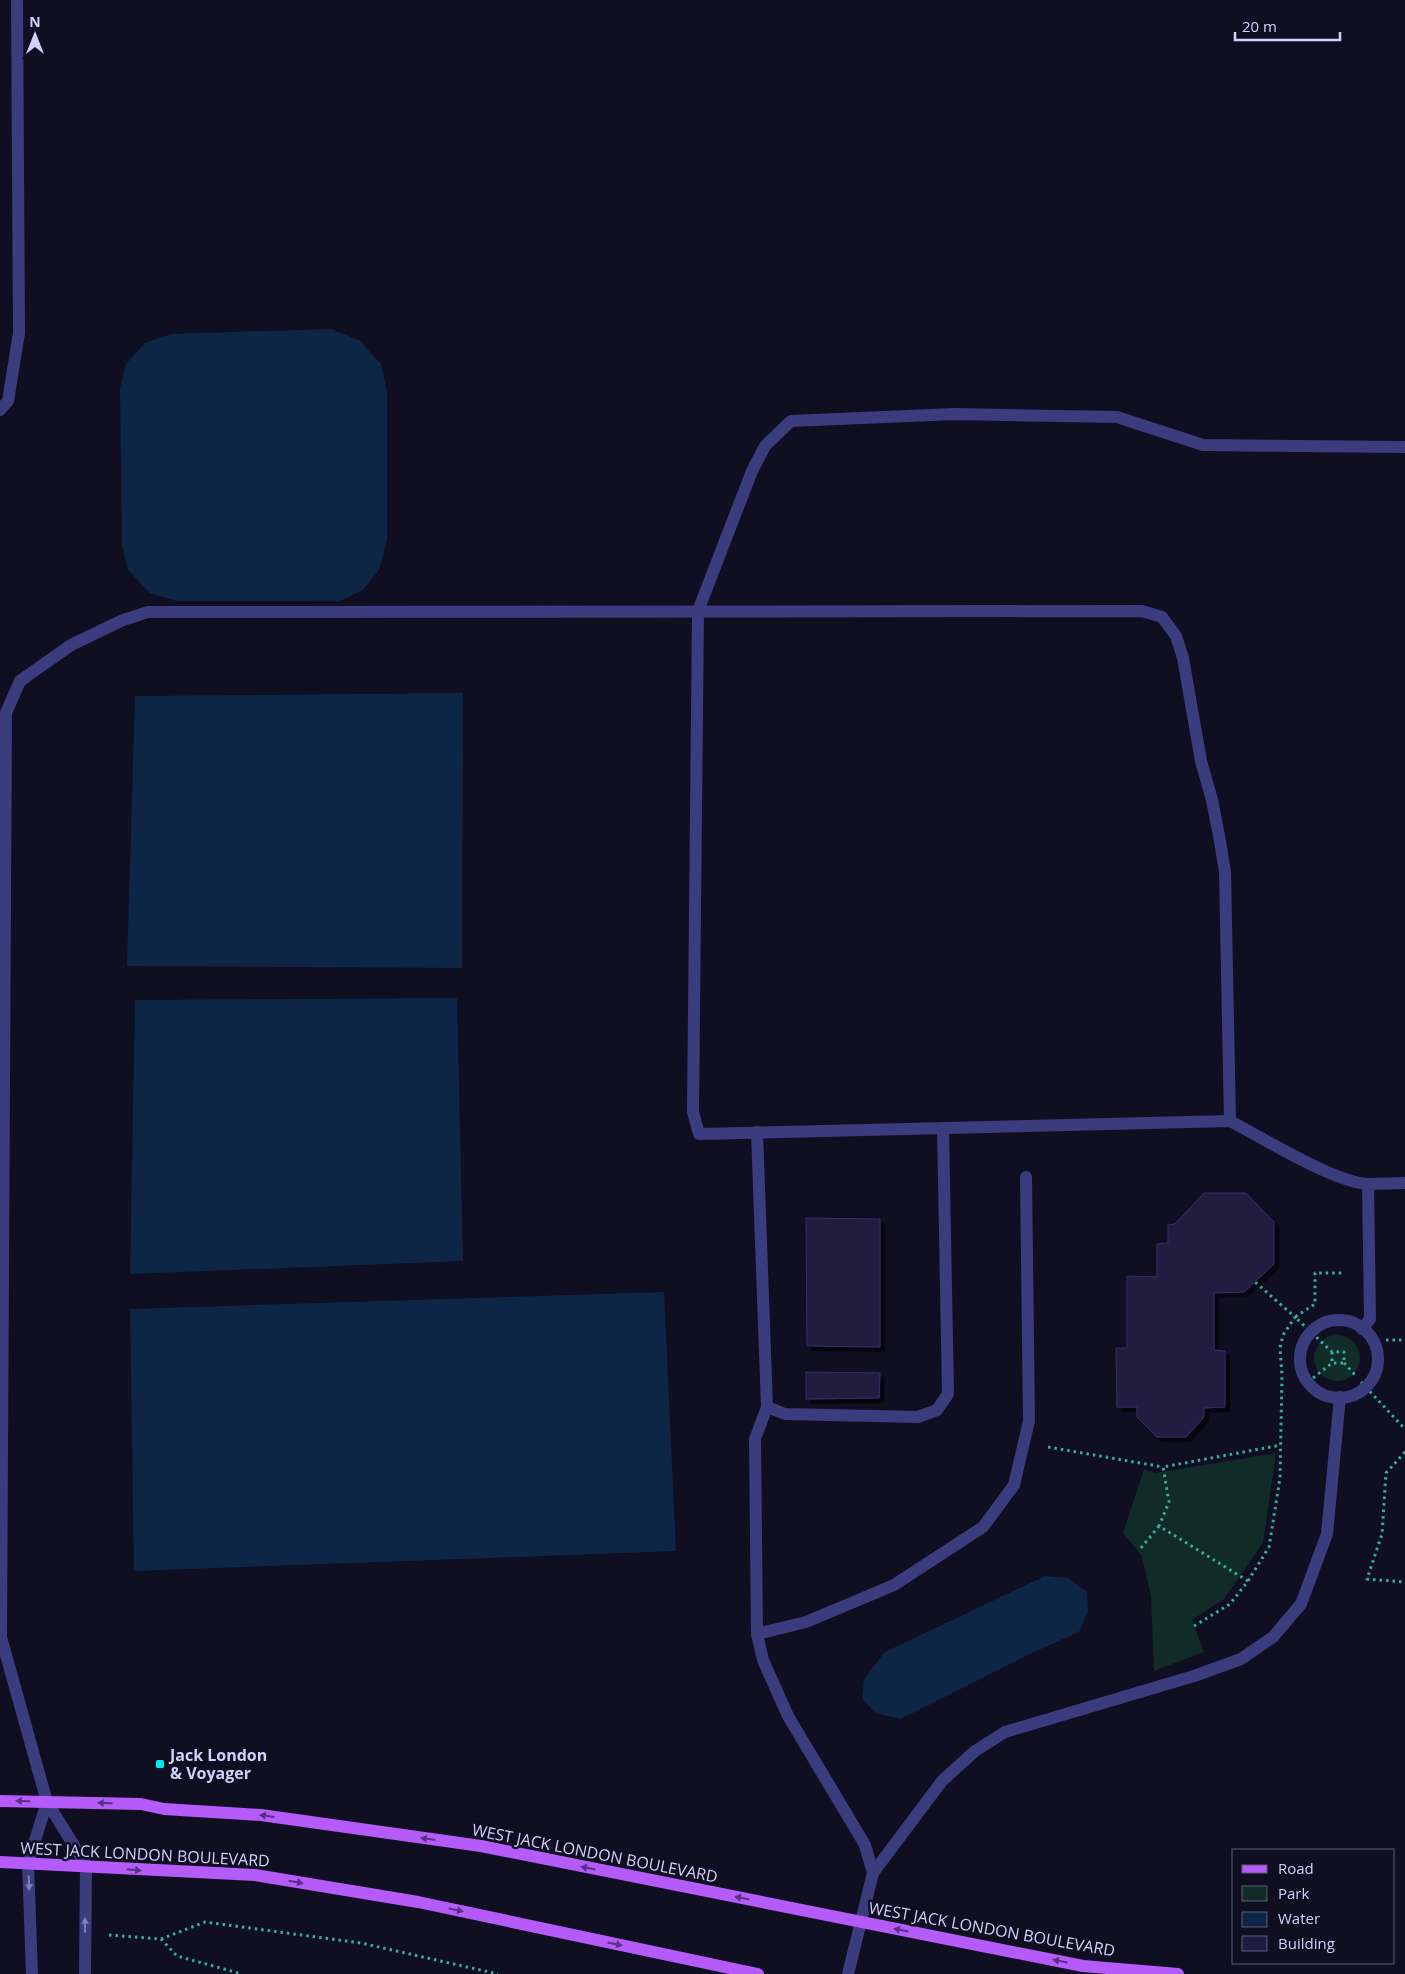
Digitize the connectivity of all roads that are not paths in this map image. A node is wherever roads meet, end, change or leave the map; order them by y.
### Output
1 (17, 0) edge
2 (0, 410) edge
3 (1405, 447) edge
4 (698, 611) junction
5 (1230, 1121) junction
6 (943, 1128) junction
7 (757, 1132) junction
8 (1026, 1177) dead end
9 (1405, 1183) edge
10 (1368, 1184) junction
11 (1362, 1329) junction
12 (1340, 1398) junction
13 (767, 1407) junction
14 (757, 1634) junction
15 (0, 1801) edge
16 (47, 1802) junction
17 (0, 1862) edge
18 (28, 1862) junction
19 (86, 1866) junction
20 (873, 1873) junction
21 (861, 1922) junction
22 (32, 1974) edge
23 (85, 1974) edge
24 (758, 1974) edge
25 (848, 1974) edge
26 (1178, 1974) edge

1 - 2 street
3 - 4 street
4 - 5 street
4 - 7 street
4 - 16 street
5 - 6 street
5 - 10 street
6 - 7 street
6 - 13 street
7 - 13 street
8 - 14 street
9 - 10 street
10 - 11 street
11 - 12 street
11 - 12 street
12 - 20 street
13 - 14 street
14 - 20 street
16 -> 15 main road, WEST JACK LONDON BOULEVARD
16 - 18 street
16 - 19 street
21 -> 16 main road, WEST JACK LONDON BOULEVARD
17 - 18 main road, WEST JACK LONDON BOULEVARD
18 - 19 main road, WEST JACK LONDON BOULEVARD
18 -> 22 street
23 -> 19 street
19 -> 24 main road, WEST JACK LONDON BOULEVARD
20 - 21 street
21 - 25 street
26 -> 21 main road, WEST JACK LONDON BOULEVARD

